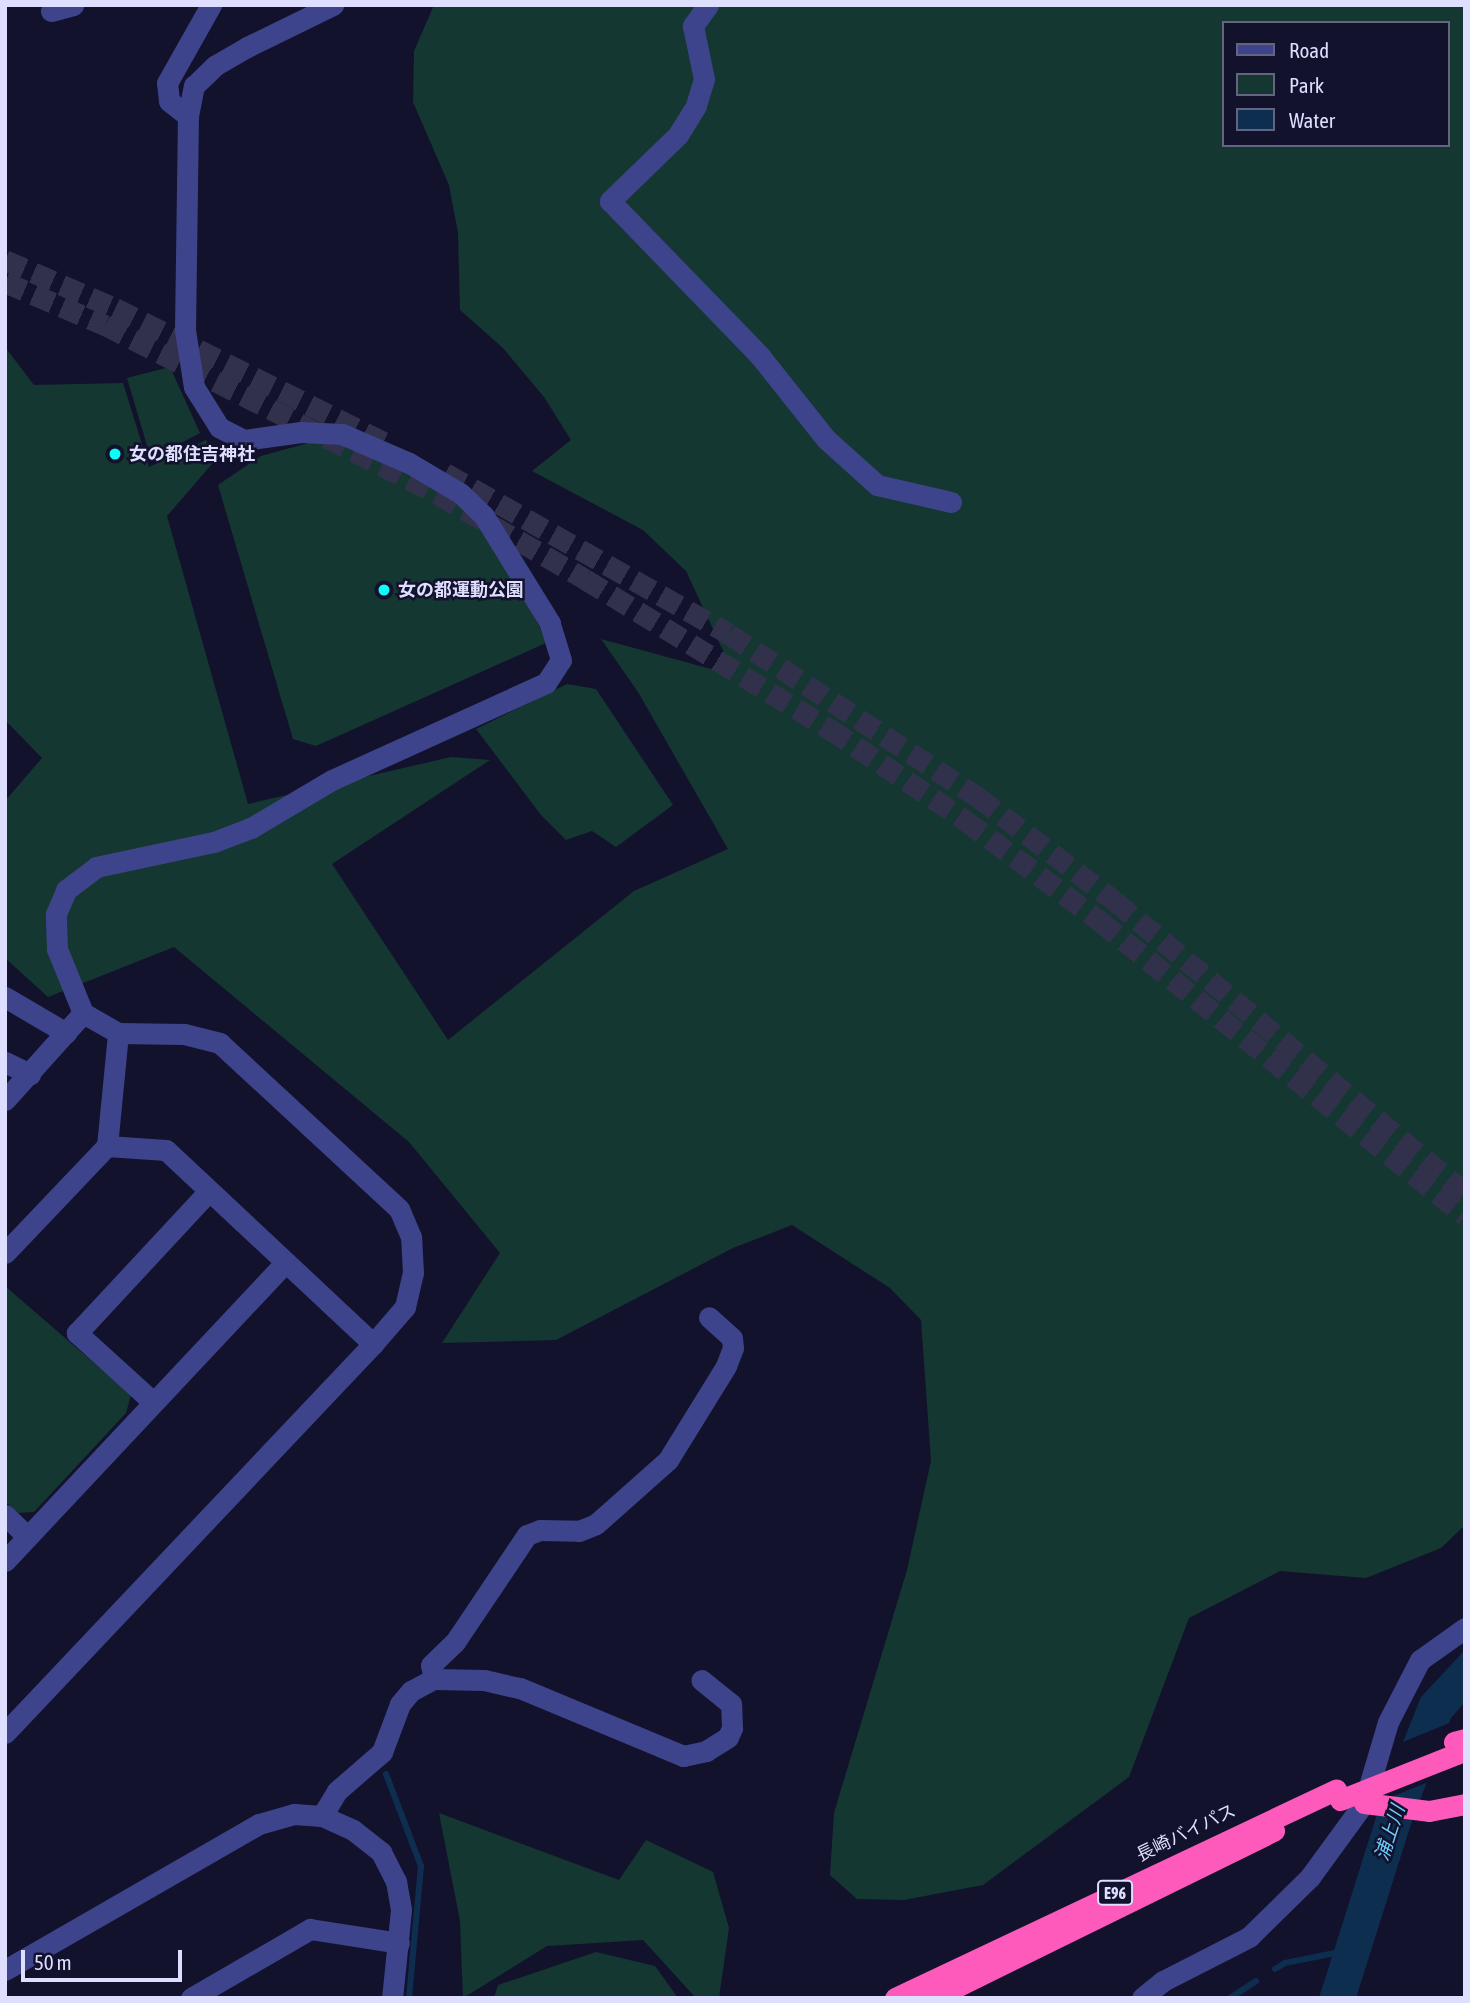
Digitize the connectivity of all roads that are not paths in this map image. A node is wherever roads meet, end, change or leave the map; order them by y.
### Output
1 (73, 5) edge
2 (211, 5) edge
3 (333, 5) edge
4 (708, 5) edge
5 (51, 11) dead end
6 (188, 116) junction
7 (951, 502) dead end
8 (5, 997) edge
9 (83, 1013) junction
10 (66, 1033) junction
11 (117, 1033) junction
12 (5, 1062) edge
13 (30, 1074) junction
14 (5, 1100) edge
15 (107, 1146) junction
16 (208, 1192) junction
17 (5, 1253) edge
18 (285, 1263) junction
19 (709, 1317) dead end
20 (373, 1344) junction
21 (153, 1402) junction
22 (5, 1515) edge
23 (27, 1536) junction
24 (5, 1561) edge
25 (1465, 1628) edge
26 (434, 1679) junction
27 (701, 1680) dead end
28 (5, 1733) edge
29 (1461, 1746) edge
30 (1338, 1795) junction
31 (1370, 1803) junction
32 (1465, 1804) edge
33 (323, 1816) junction
34 (399, 1943) junction
35 (5, 1970) edge
36 (191, 1998) edge
37 (391, 1998) edge
38 (895, 1998) edge
39 (934, 1998) edge
40 (1142, 1998) edge

1 - 5 street
2 - 6 street
3 - 6 street
4 - 7 street
6 - 9 street
8 - 10 street
9 - 10 street
9 - 11 street
10 - 13 street
11 - 15 street
11 - 20 street
12 - 13 street
13 - 14 street
15 - 16 street
15 - 17 street
16 - 18 street
16 - 21 street
18 - 20 street
18 - 21 street
19 - 26 street
20 - 28 street
21 - 23 street
22 - 23 street
23 - 24 street
25 - 31 street
26 - 27 street
26 - 33 street
29 - 30 highway, 長崎バイパス / E96
30 - 38 highway, 長崎バイパス / E96
30 - 39 highway, 長崎バイパス / E96
31 - 32 highway
31 - 40 street
33 - 34 street
33 - 35 street
34 - 36 street
34 - 37 street

